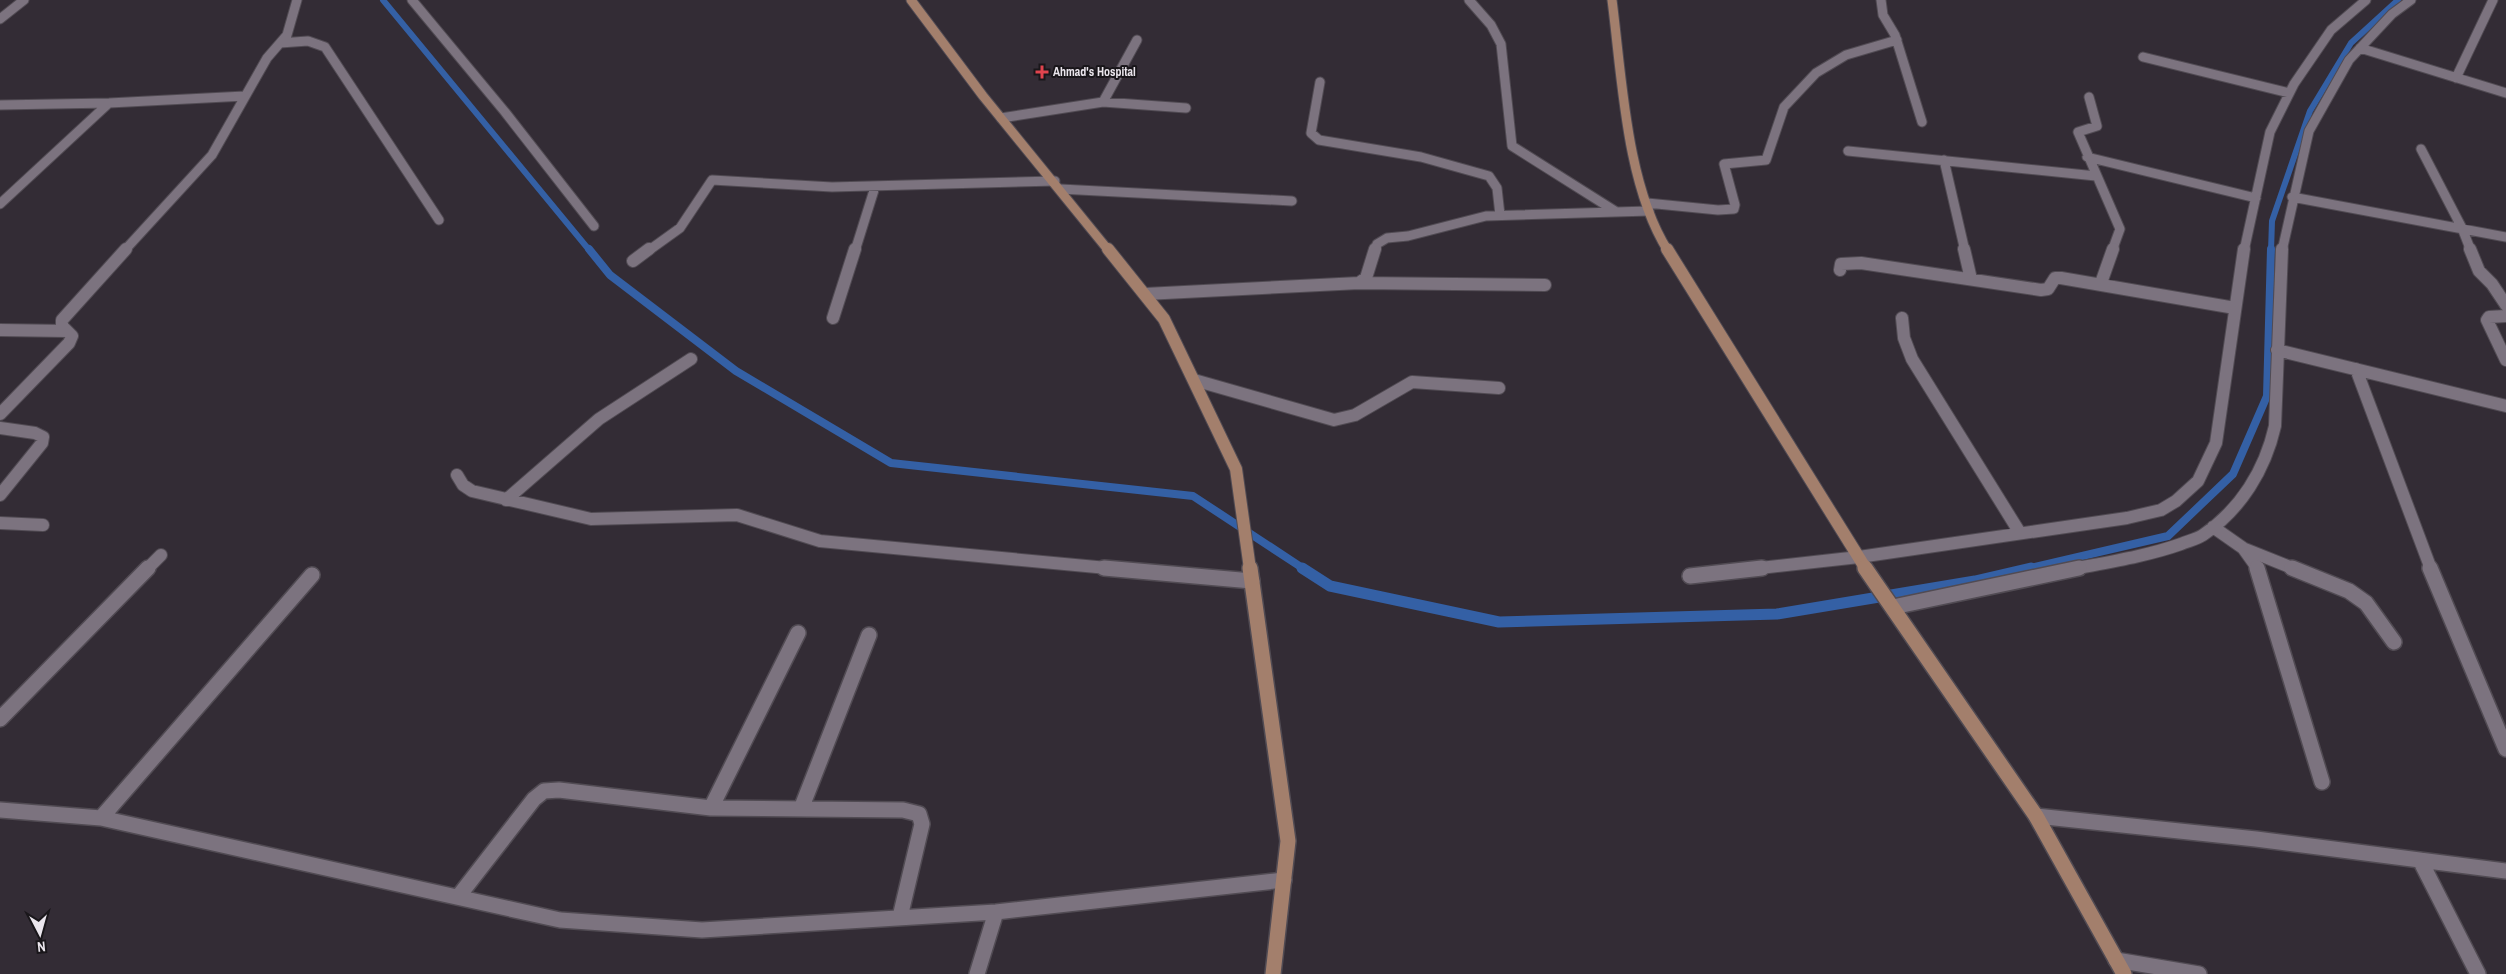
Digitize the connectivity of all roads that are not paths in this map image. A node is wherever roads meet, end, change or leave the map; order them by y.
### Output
1 (24, 0) edge
2 (296, 0) edge
3 (412, 0) edge
4 (911, 0) edge
5 (1469, 0) edge
6 (1612, 0) edge
7 (1881, 0) edge
8 (2366, 0) edge
9 (2411, 0) edge
10 (2493, 0) edge
11 (0, 19) edge
12 (1137, 40) dead end
13 (1897, 40) junction
14 (280, 43) junction
15 (2360, 48) junction
16 (2143, 57) dead end
17 (2456, 78) junction
18 (1320, 82) dead end
19 (2289, 93) junction
20 (2506, 93) edge
21 (246, 96) junction
22 (2089, 97) dead end
23 (1103, 102) junction
24 (109, 103) junction
25 (0, 105) edge
26 (1186, 108) dead end
27 (1001, 118) junction
28 (1922, 122) dead end
29 (2421, 149) dead end
30 (1848, 151) dead end
31 (2087, 157) junction
32 (1944, 160) junction
33 (2096, 176) junction
34 (1058, 185) junction
35 (874, 187) junction
36 (2292, 197) junction
37 (2256, 198) junction
38 (1292, 201) dead end
39 (0, 204) edge
40 (1648, 207) junction
41 (1615, 212) junction
42 (1500, 215) junction
43 (439, 220) dead end
44 (594, 226) dead end
45 (2462, 228) junction
46 (2506, 237) edge
47 (634, 261) dead end
48 (1840, 270) dead end
49 (1971, 279) junction
50 (1359, 283) junction
51 (2101, 283) junction
52 (1545, 285) dead end
53 (1144, 294) junction
54 (2506, 305) edge
55 (2236, 308) junction
56 (2506, 316) edge
57 (833, 318) dead end
58 (1902, 318) dead end
59 (0, 330) edge
60 (67, 331) junction
61 (2277, 350) junction
62 (691, 359) dead end
63 (2506, 360) edge
64 (2356, 369) junction
65 (1194, 380) junction
66 (1499, 388) dead end
67 (2506, 406) edge
68 (0, 414) edge
69 (0, 428) edge
70 (457, 475) dead end
71 (0, 495) edge
72 (506, 500) junction
73 (0, 523) edge
74 (43, 525) dead end
75 (2213, 527) junction
76 (2020, 533) junction
77 (2243, 548) junction
78 (161, 555) dead end
79 (1862, 561) junction
80 (312, 575) dead end
81 (1690, 576) dead end
82 (1252, 581) junction
83 (1890, 604) junction
84 (798, 633) dead end
85 (870, 635) dead end
86 (2394, 642) dead end
87 (0, 720) edge
88 (2506, 749) edge
89 (2322, 782) dead end
90 (710, 808) junction
91 (801, 809) junction
92 (0, 810) edge
93 (2036, 816) junction
94 (101, 818) junction
95 (2420, 860) junction
96 (2506, 870) edge
97 (1284, 880) junction
98 (458, 897) junction
99 (996, 912) junction
100 (900, 917) junction
101 (2120, 967) edge
102 (977, 974) edge
103 (1273, 974) edge
104 (2199, 974) edge
105 (2478, 974) edge

1 - 11 street
2 - 14 street
3 - 44 street
4 - 27 street
5 - 41 street
6 - 40 street
7 - 13 street
8 - 19 street
9 - 15 street
10 - 17 street
12 - 23 street
13 - 28 street
13 - 40 street
14 - 21 street
14 - 43 street
15 - 17 street
15 - 36 street
16 - 19 street
17 - 20 street
18 - 42 street
19 - 37 street
21 - 24 street
21 - 60 street
22 - 31 street
23 - 26 street
23 - 27 street
24 - 25 street
24 - 39 street
27 - 34 street
29 - 45 street
30 - 32 street
31 - 33 street
31 - 37 street
32 - 33 street
32 - 49 street
33 - 51 street
34 - 35 street
34 - 38 street
34 - 53 street
35 - 47 street
35 - 57 street
36 - 45 street
36 - 61 street
37 - 55 street
40 - 41 street
40 - 79 street
41 - 42 street
42 - 50 street
45 - 46 street
45 - 54 street
48 - 49 street
49 - 51 street
50 - 52 street
50 - 53 street
51 - 55 street
53 - 65 street
55 - 76 street
56 - 63 street
58 - 76 street
59 - 60 street
60 - 68 street
61 - 64 street
61 - 75 street
62 - 72 street
64 - 67 street
64 - 88 street
65 - 66 street
65 - 82 street
69 - 71 street
70 - 72 street
72 - 82 street
73 - 74 street
75 - 77 street
75 - 83 street
76 - 79 street
77 - 86 street
77 - 89 street
78 - 87 street
79 - 81 street
79 - 83 street
80 - 94 street
82 - 97 street
83 - 93 street
84 - 90 street
85 - 91 street
90 - 91 street
90 - 98 street
91 - 100 street
92 - 94 street
93 - 95 street
93 - 101 street
94 - 98 street
95 - 96 street
95 - 105 street
97 - 99 street
97 - 103 street
98 - 100 street
99 - 100 street
99 - 102 street
101 - 104 street

